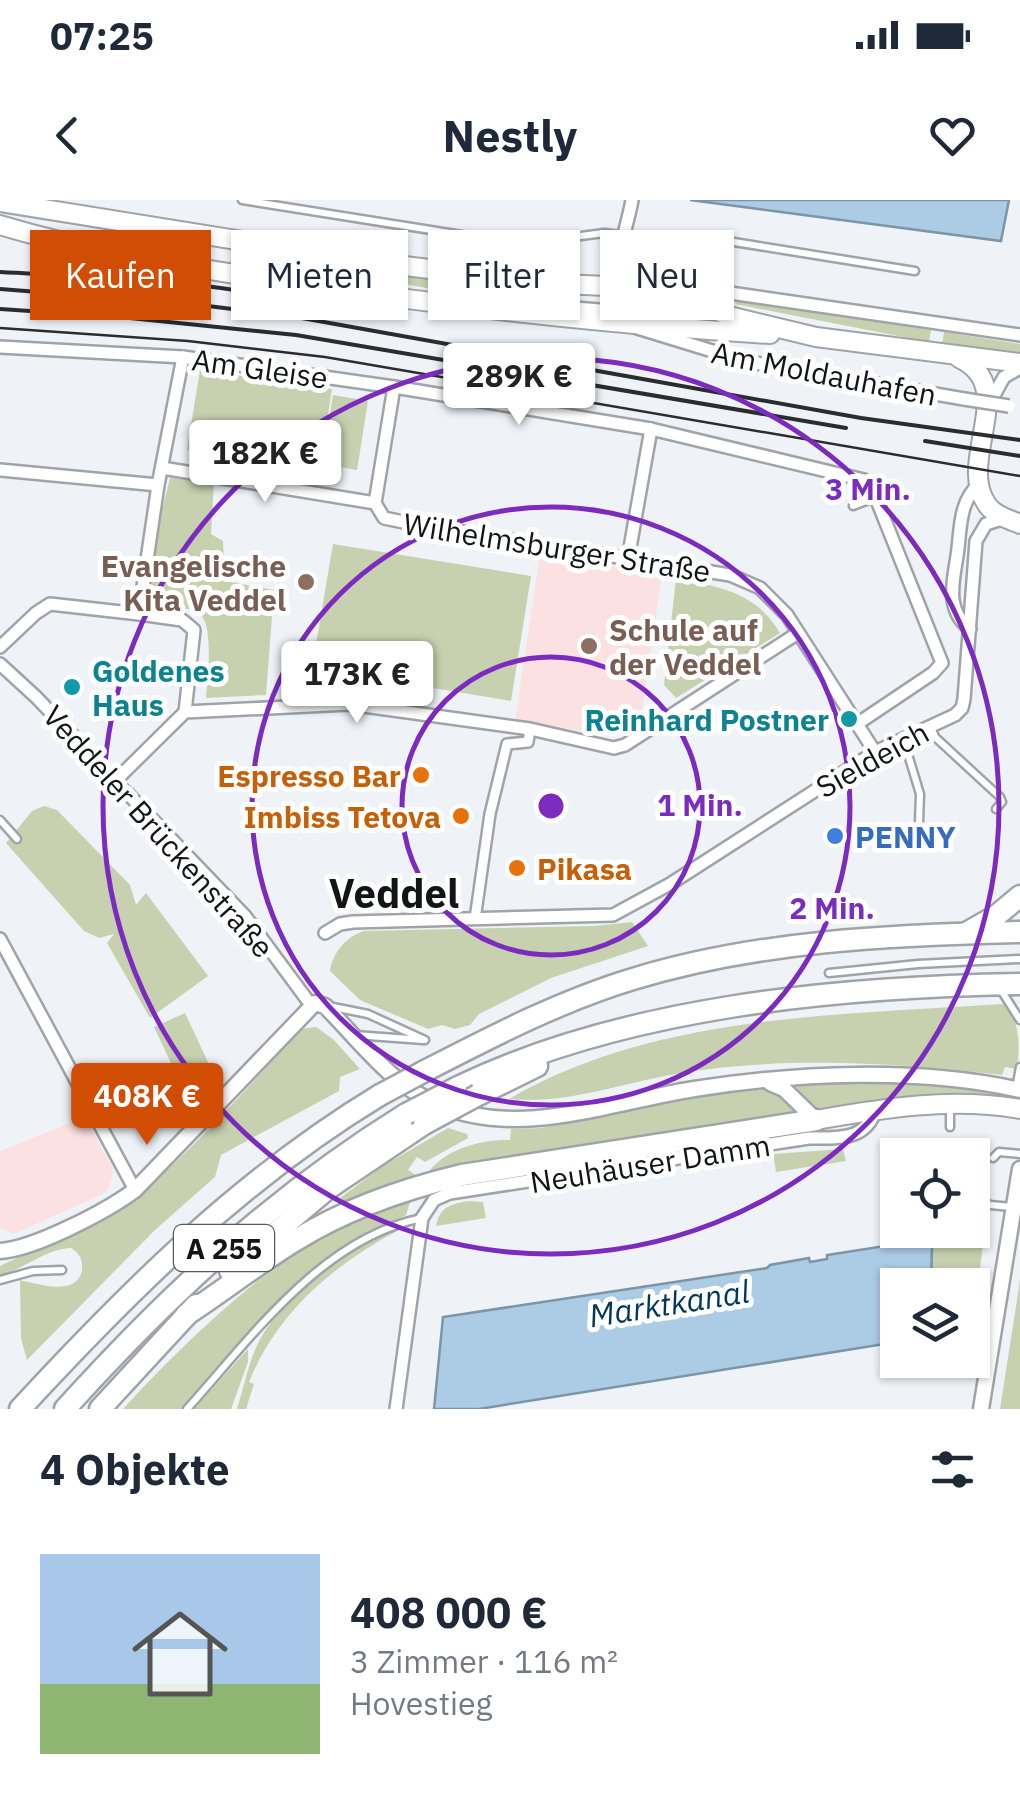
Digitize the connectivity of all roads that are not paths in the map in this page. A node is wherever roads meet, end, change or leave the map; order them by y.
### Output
1 (242, 200) edge
2 (632, 200) edge
3 (0, 202) edge
4 (281, 203) edge
5 (0, 226) edge
6 (627, 230) edge
7 (600, 233) edge
8 (734, 242) edge
9 (914, 270) dead end
10 (600, 286) edge
11 (734, 294) edge
12 (410, 300) junction
13 (600, 311) edge
14 (734, 317) edge
15 (624, 320) edge
16 (631, 326) junction
17 (1020, 335) edge
18 (816, 337) junction
19 (0, 347) edge
20 (183, 357) junction
21 (954, 357) junction
22 (1020, 365) edge
23 (394, 387) junction
24 (1007, 404) edge
25 (650, 429) junction
26 (162, 468) junction
27 (0, 470) edge
28 (980, 483) junction
29 (158, 484) junction
30 (876, 498) junction
31 (376, 503) junction
32 (853, 506) dead end
33 (1015, 521) edge
34 (628, 559) junction
35 (139, 614) junction
36 (970, 629) junction
37 (798, 633) junction
38 (0, 648) edge
39 (0, 664) edge
40 (185, 712) junction
41 (857, 724) junction
42 (930, 724) junction
43 (530, 730) junction
44 (903, 737) junction
45 (875, 752) junction
46 (114, 783) junction
47 (996, 809) dead end
48 (0, 820) edge
49 (919, 823) dead end
50 (17, 839) dead end
51 (1020, 896) edge
52 (475, 919) junction
53 (1020, 932) edge
54 (325, 933) dead end
55 (966, 934) junction
56 (0, 939) edge
57 (1020, 959) edge
58 (829, 973) dead end
59 (998, 984) junction
60 (1020, 984) edge
61 (318, 1005) junction
62 (1020, 1020) edge
63 (354, 1035) junction
64 (588, 1040) junction
65 (1020, 1068) edge
66 (764, 1082) junction
67 (1018, 1090) edge
68 (950, 1104) junction
69 (1020, 1109) edge
70 (876, 1110) junction
71 (415, 1119) junction
72 (816, 1120) junction
73 (950, 1128) dead end
74 (1020, 1154) edge
75 (993, 1158) dead end
76 (1020, 1170) edge
77 (135, 1190) junction
78 (990, 1204) edge
79 (1014, 1207) junction
80 (422, 1218) junction
81 (0, 1251) edge
82 (62, 1270) dead end
83 (0, 1280) edge
84 (186, 1315) junction
85 (20, 1409) edge
86 (65, 1409) edge
87 (100, 1409) edge
88 (187, 1409) edge
89 (396, 1409) edge
90 (981, 1409) edge

1 - 4 lane
2 - 6 street
3 - 10 main road, Am Moldauhafen
4 - 7 lane
5 - 12 main road
8 - 9 lane
11 - 17 street, Am Moldauhafen
12 - 13 street
12 - 16 main road
14 - 18 main road
15 - 16 street
16 - 18 main road
16 - 24 street, Am Moldauhafen, bridge
18 - 21 main road
19 - 20 street, Am Gleise
20 - 23 street, Am Gleise
20 - 26 street
21 - 22 main road
21 - 24 main road
22 - 24 street
23 - 25 street, Am Gleise
23 - 31 street
24 - 28 main road
25 - 30 street, Am Gleise
25 - 34 street
26 - 29 street
26 - 31 street, Wilhelmsburger Straße
27 - 29 street
28 - 33 main road
28 - 36 street
29 - 35 street
30 - 32 lane
30 - 41 street, Sieldeich
31 - 34 street, Wilhelmsburger Straße
33 - 36 street
34 - 37 street, Wilhelmsburger Straße
35 - 38 street
35 - 40 street
36 - 42 street, Sieldeich
37 - 41 street, Wilhelmsburger Straße
37 - 43 street
39 - 46 street, Veddeler Brückenstraße
40 - 43 street
40 - 46 street
41 - 45 street, Wilhelmsburger Straße
42 - 44 street, Sieldeich
42 - 47 lane
43 - 52 street
44 - 45 street, Sieldeich
44 - 49 lane
45 - 52 street, Sieldeich
46 - 61 street, Veddeler Brückenstraße
48 - 50 lane
51 - 55 highway
52 - 54 street, Sieldeich
53 - 55 highway, A 255
55 - 85 highway, A 255, bridge
56 - 77 street
57 - 58 lane
59 - 60 highway, A 255
59 - 62 lane
59 - 64 highway, A 255
61 - 63 street
61 - 63 lane
61 - 77 street
63 - 66 street
64 - 71 highway, bridge
64 - 71 highway, A 255, bridge
65 - 67 lane
66 - 67 street
66 - 72 street
68 - 69 main road
68 - 70 main road
68 - 73 lane
70 - 72 main road
70 - 80 street, Neuhäuser Damm
71 - 84 highway
71 - 86 highway, A 255
72 - 84 highway
74 - 75 lane
76 - 79 street
77 - 81 street
78 - 79 lane
79 - 90 street
80 - 88 lane
80 - 89 street
82 - 83 lane
84 - 87 highway

